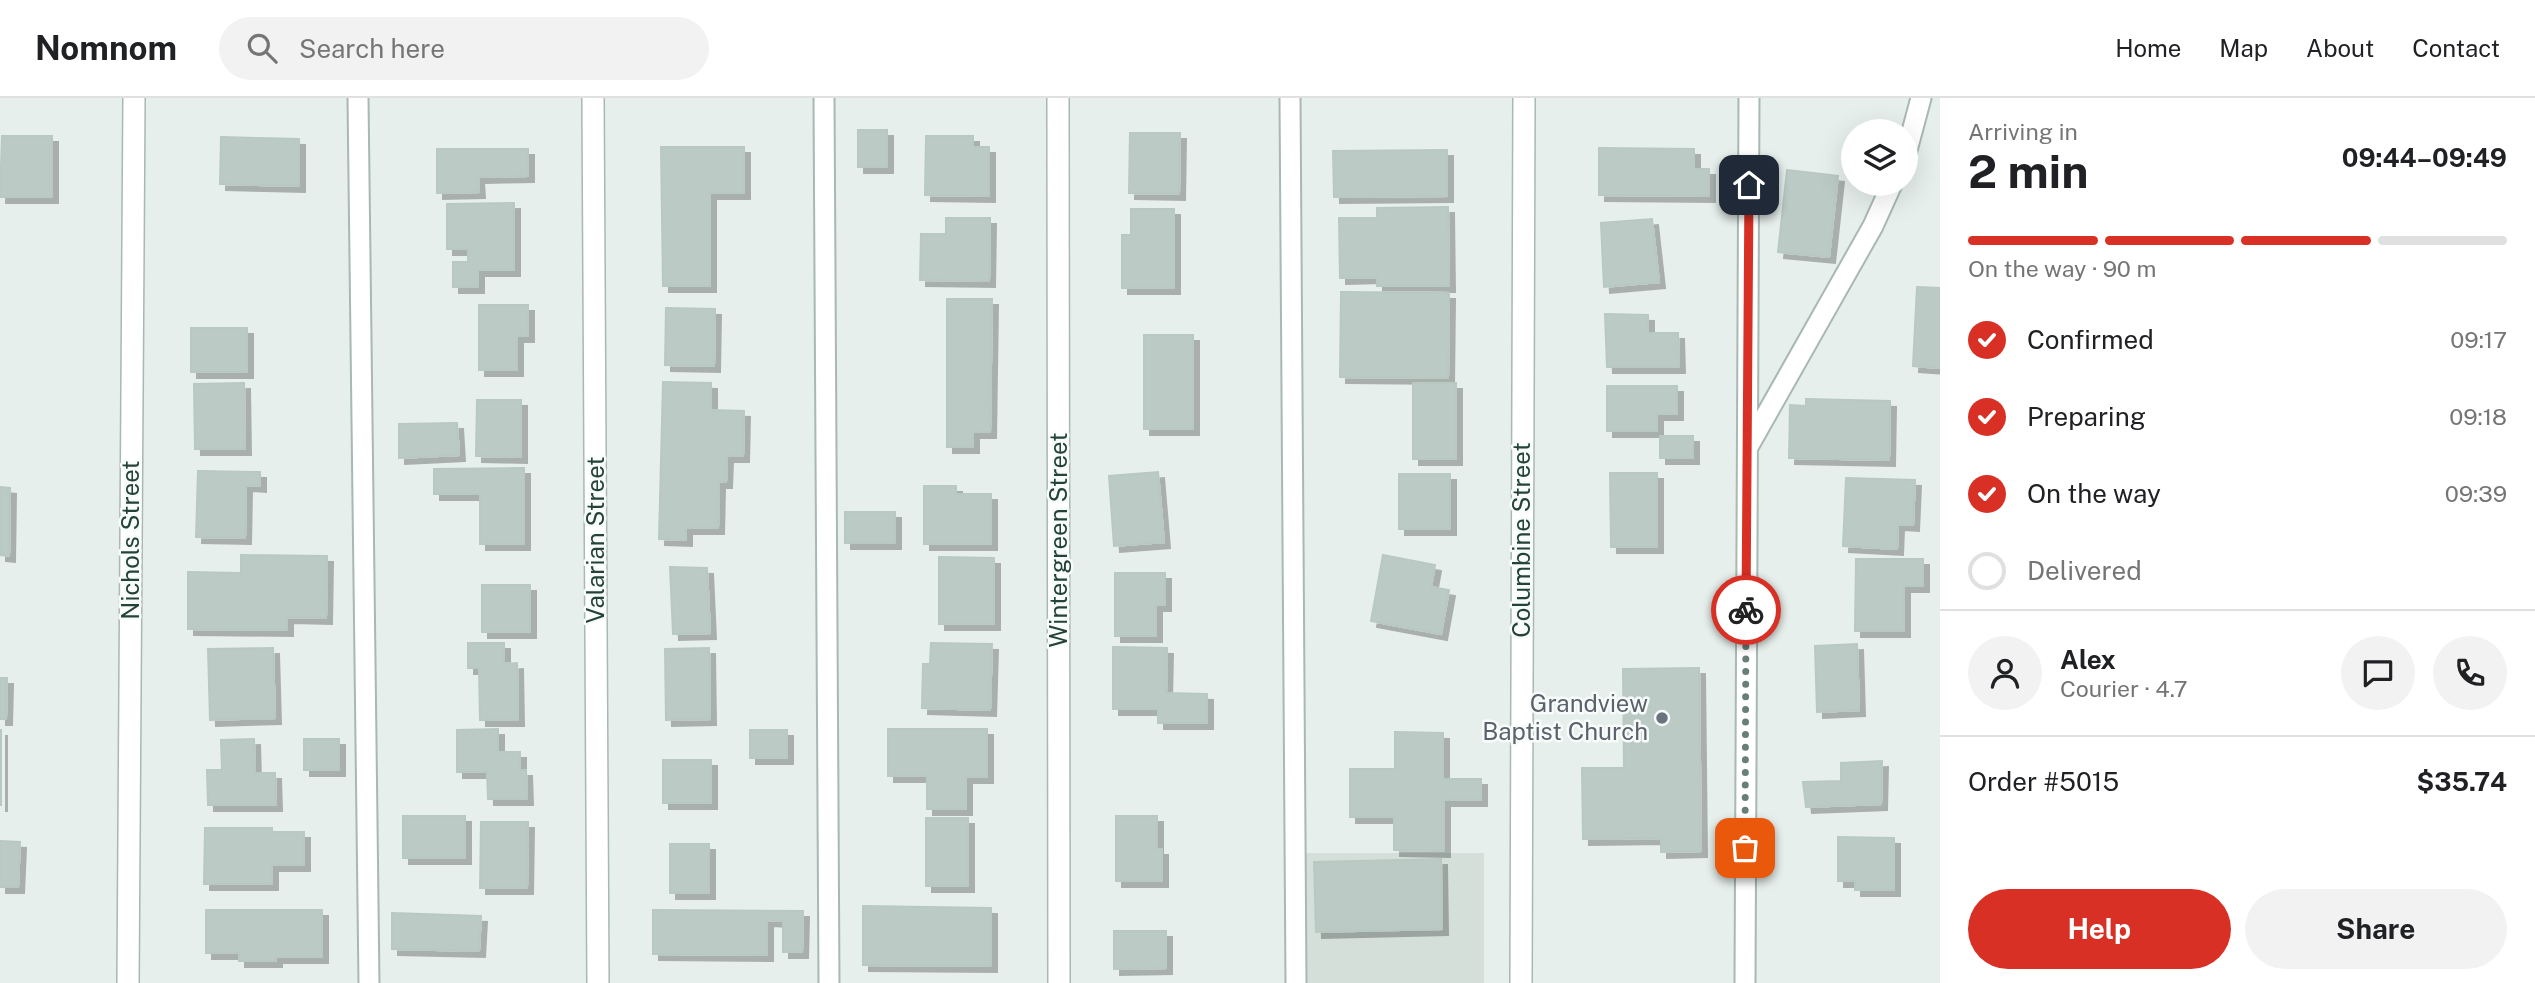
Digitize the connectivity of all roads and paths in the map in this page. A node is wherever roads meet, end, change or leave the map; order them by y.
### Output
1 (134, 98) edge
2 (358, 98) edge
3 (593, 98) edge
4 (824, 98) edge
5 (1058, 98) edge
6 (1290, 98) edge
7 (1524, 98) edge
8 (1749, 98) edge
9 (1921, 98) edge
10 (1915, 119) edge
11 (1887, 196) edge
12 (1747, 449) junction
13 (128, 983) edge
14 (369, 983) edge
15 (598, 983) edge
16 (829, 983) edge
17 (1059, 983) edge
18 (1296, 983) edge
19 (1521, 983) edge
20 (1745, 983) edge

1 - 13 street, Nichols Street
2 - 14 lane
3 - 15 street, Valarian Street
4 - 16 lane
5 - 17 street, Wintergreen Street
6 - 18 lane
7 - 19 street, Columbine Street
8 - 12 lane
9 - 10 lane
11 - 12 lane
12 - 20 lane

